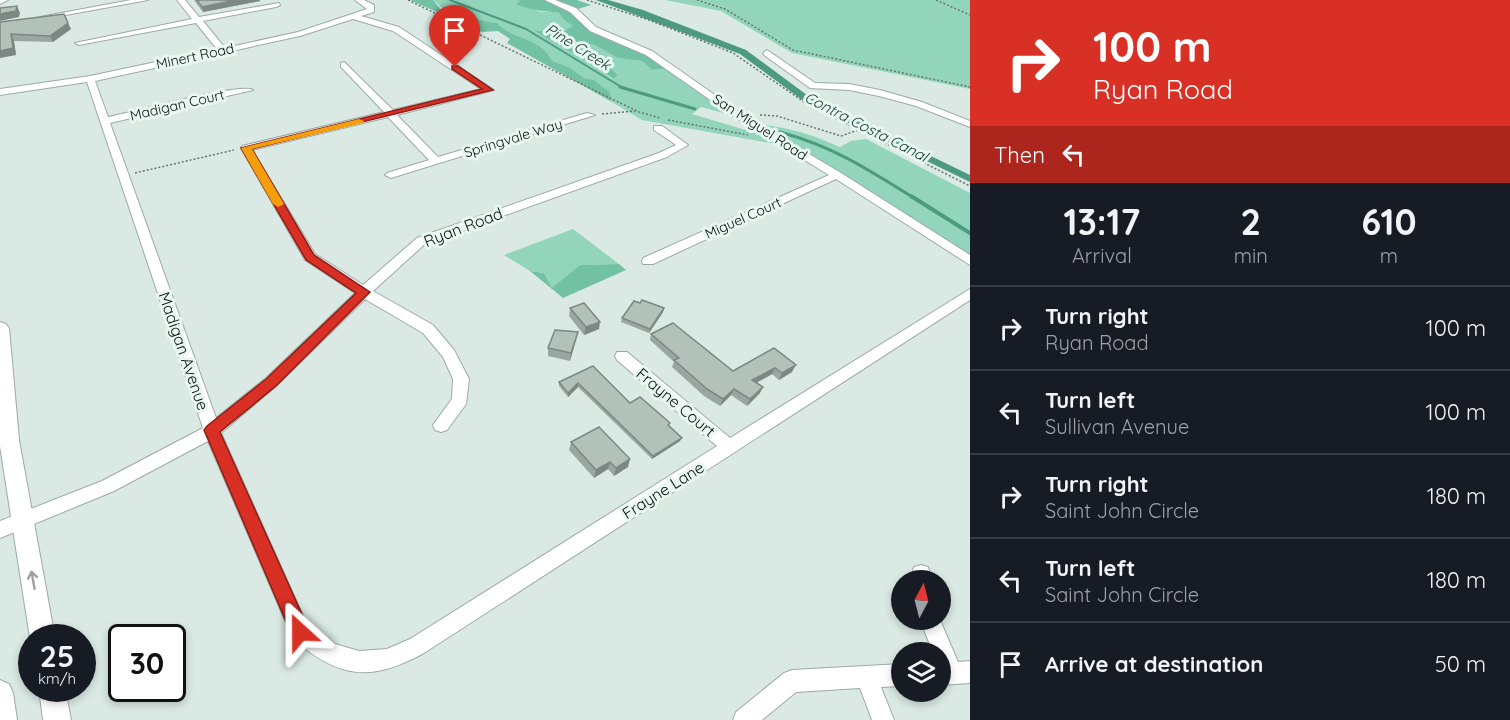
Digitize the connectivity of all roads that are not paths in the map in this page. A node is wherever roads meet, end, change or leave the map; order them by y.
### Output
1 (144, 0) edge
2 (180, 0) edge
3 (359, 0) edge
4 (549, 0) edge
5 (276, 5) dead end
6 (352, 16) junction
7 (32, 20) edge
8 (197, 20) junction
9 (79, 43) dead end
10 (223, 51) junction
11 (767, 53) dead end
12 (344, 65) dead end
13 (90, 79) junction
14 (248, 90) dead end
15 (0, 92) edge
16 (392, 114) junction
17 (590, 115) road end
18 (105, 121) junction
19 (970, 124) edge
20 (658, 128) dead end
21 (436, 161) junction
22 (391, 175) dead end
23 (837, 175) junction
24 (648, 261) dead end
25 (970, 261) edge
26 (364, 292) junction
27 (970, 294) edge
28 (0, 328) edge
29 (622, 356) dead end
30 (441, 425) dead end
31 (212, 430) junction
32 (730, 448) junction
33 (22, 520) junction
34 (0, 530) edge
35 (41, 624) edge
36 (935, 630) edge
37 (347, 662) joint
38 (954, 673) edge
39 (891, 675) edge
40 (866, 676) junction
41 (0, 693) edge
42 (54, 702) edge
43 (3, 720) edge
44 (57, 720) edge
45 (744, 720) edge
46 (883, 720) edge

1 - 7 street
2 - 8 street
3 - 6 street, Minert Road
4 - 23 street, San Miguel Road
5 - 8 street
6 - 10 street, Minert Road
6 - 16 street
8 - 9 street
8 - 10 street
10 - 13 street, Minert Road
11 - 19 street
12 - 16 street
13 - 15 street, Minert Road
13 - 18 street, Madigan Avenue
14 - 18 street, Madigan Court
16 - 21 street
16 - 26 street
17 - 21 street, Springvale Way
18 - 31 street, Madigan Avenue
20 - 26 street, Ryan Road
21 - 22 street, Springvale Way
23 - 24 street, Miguel Court
23 - 25 street, San Miguel Road
26 - 30 street
26 - 31 street, Ryan Road
27 - 32 street, Frayne Lane
28 - 33 street
29 - 32 street, Frayne Court
31 - 33 street, Ryan Road
31 - 37 street, Madigan Avenue
32 - 37 street, Frayne Lane
33 - 34 street, Ryan Road
35 -> 33 street
36 - 38 street
39 - 40 street
40 - 45 street
40 - 46 street
41 - 43 street
42 - 44 street

